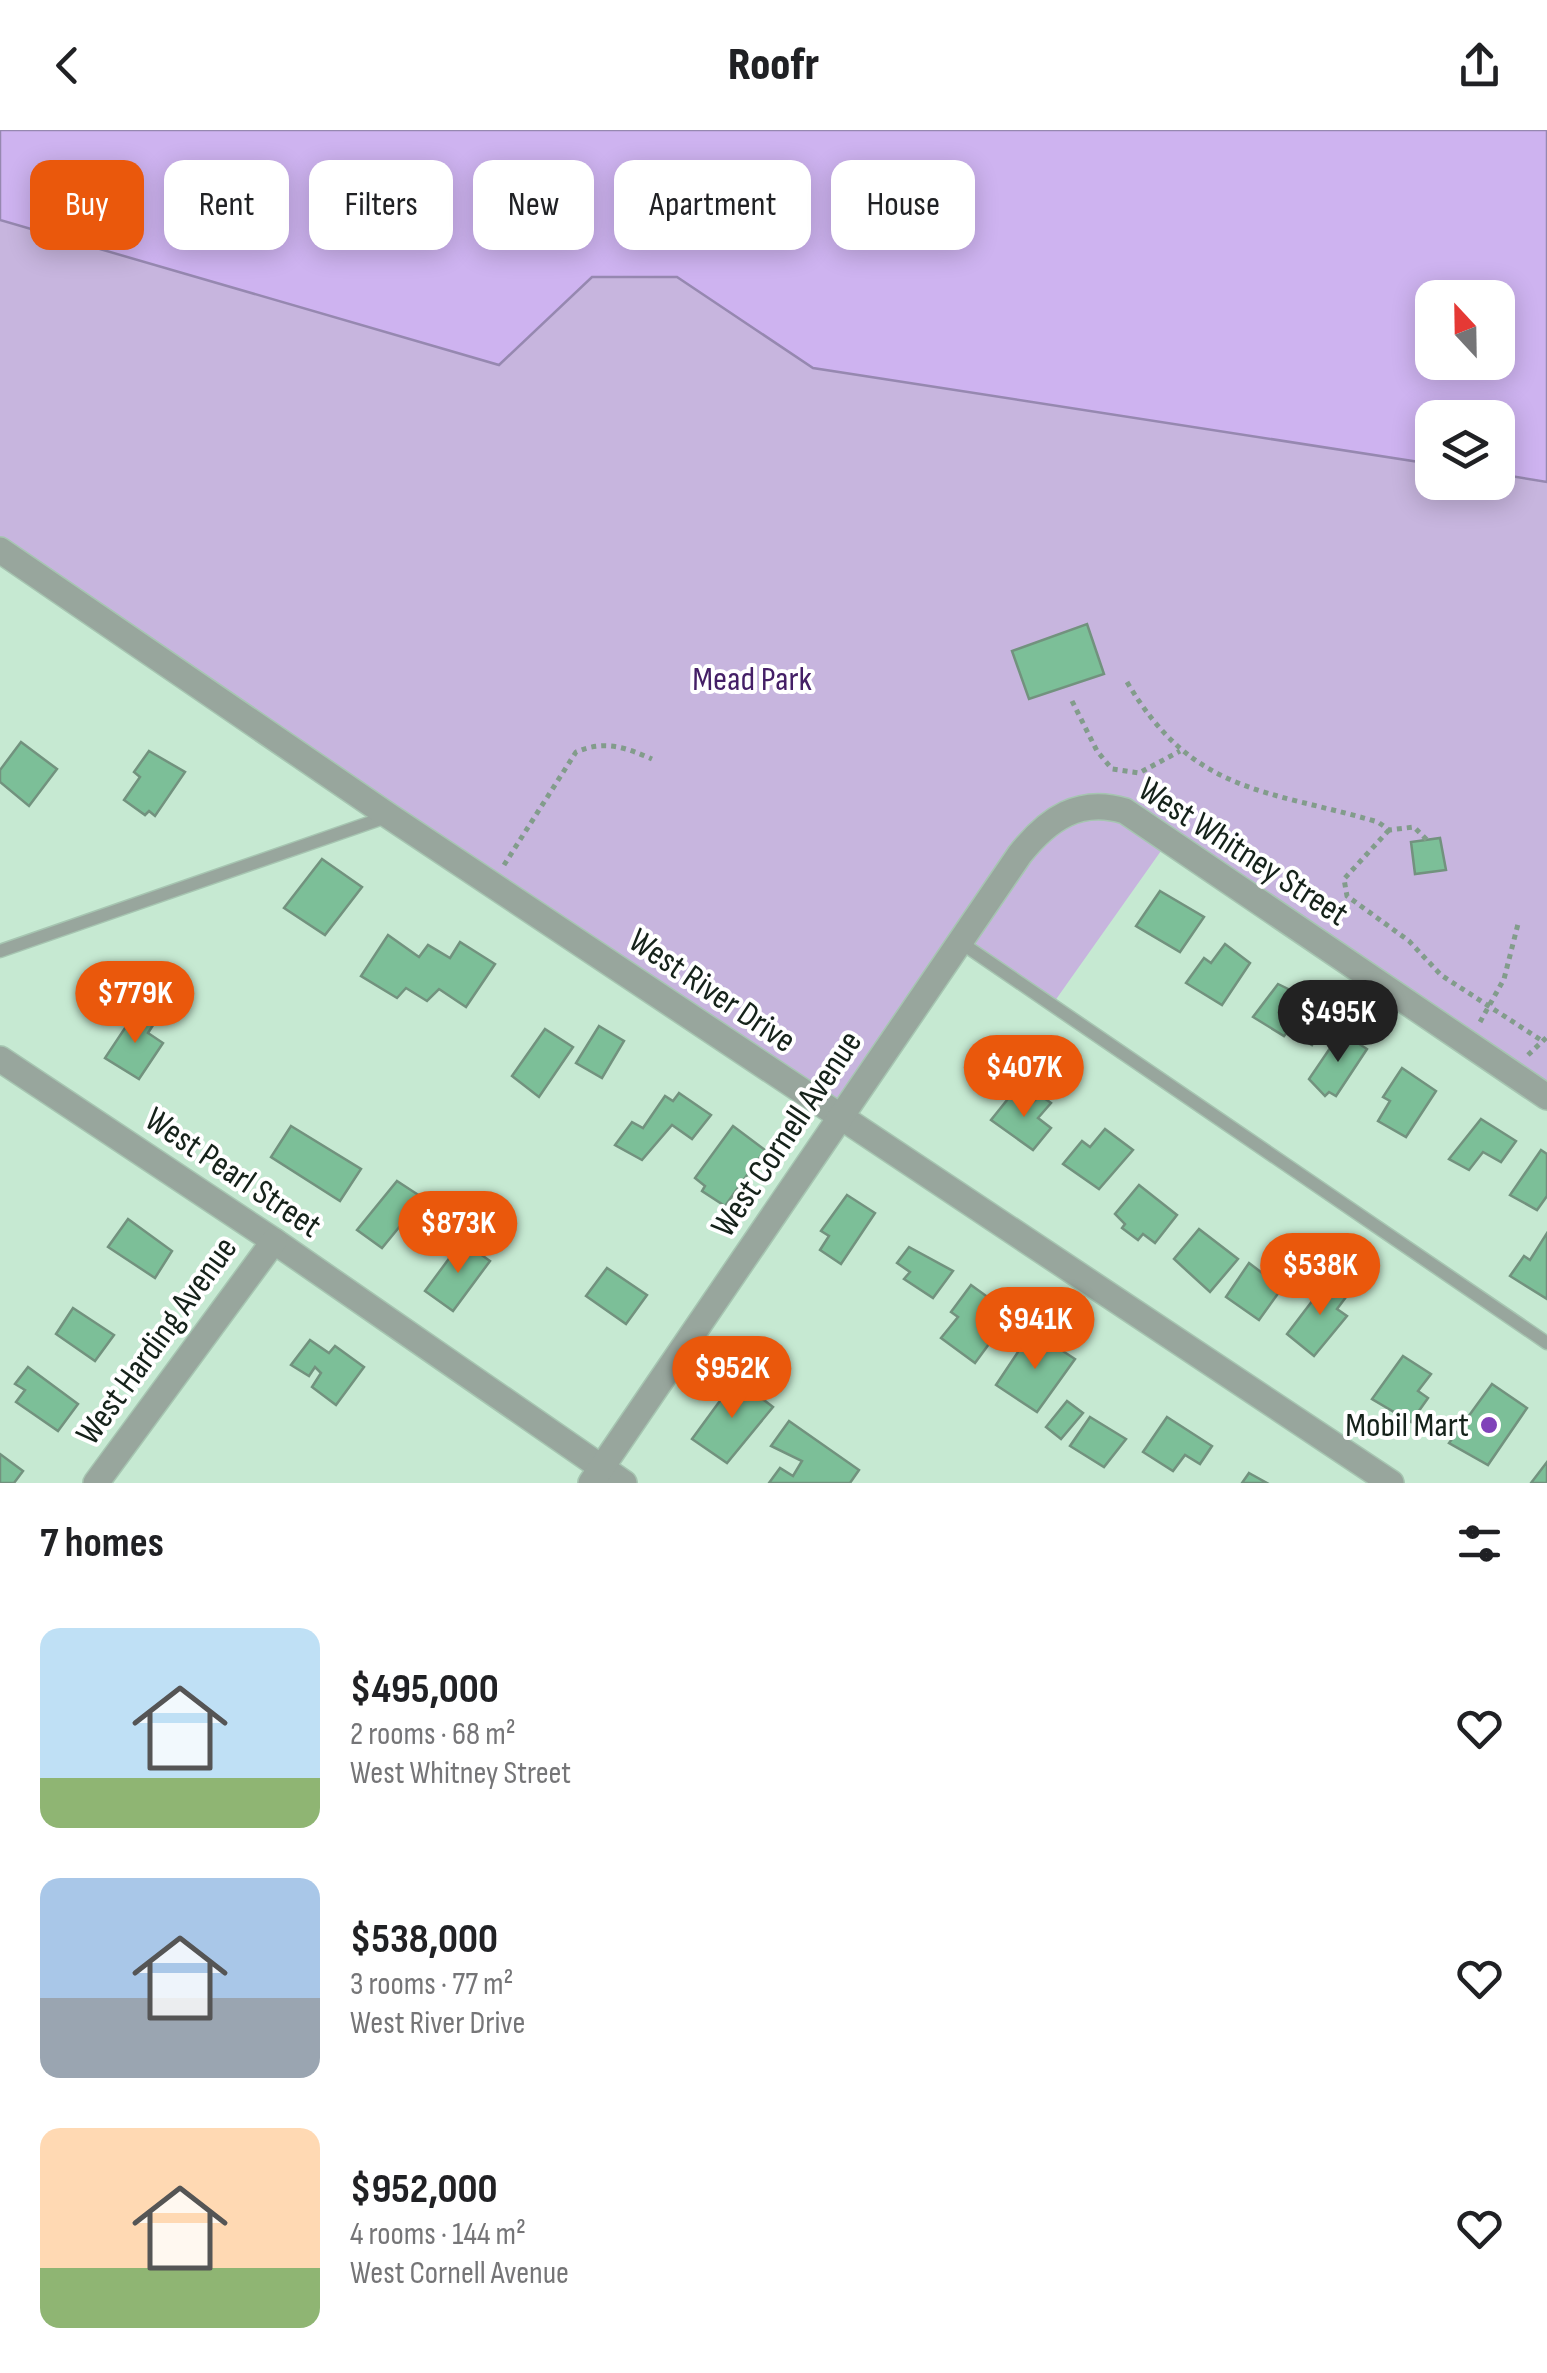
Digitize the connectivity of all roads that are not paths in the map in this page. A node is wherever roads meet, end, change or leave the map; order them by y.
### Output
1 (0, 550) edge
2 (389, 816) junction
3 (1043, 826) joint
4 (960, 942) junction
5 (0, 951) edge
6 (0, 1060) edge
7 (1547, 1098) edge
8 (840, 1119) junction
9 (274, 1241) junction
10 (1547, 1343) edge
11 (597, 1476) edge
12 (96, 1483) edge
13 (624, 1483) edge
14 (1391, 1483) edge

1 - 2 street, West River Drive
2 - 5 lane
2 - 8 street, West River Drive
3 - 4 street, West Cornell Avenue
3 - 7 street, West Whitney Street
4 - 8 street, West Cornell Avenue
4 - 10 lane
6 - 9 street, West Pearl Street
8 - 11 street, West Cornell Avenue
8 - 14 street, West River Drive
9 - 11 street, West Pearl Street
9 - 12 street, West Harding Avenue
11 - 13 street, West Pearl Street

